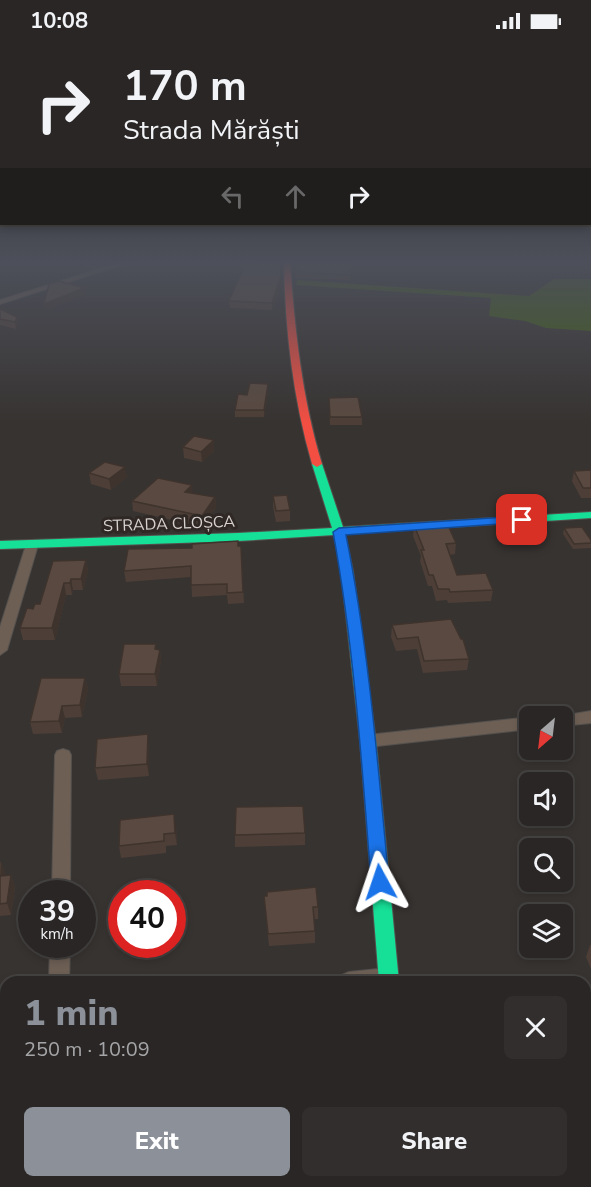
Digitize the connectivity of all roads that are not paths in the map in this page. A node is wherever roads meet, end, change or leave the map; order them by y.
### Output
1 (291, 315) edge
2 (591, 515) edge
3 (339, 532) junction
4 (0, 545) edge
5 (32, 545) junction
6 (0, 650) edge
7 (591, 717) edge
8 (573, 719) edge
9 (519, 724) edge
10 (368, 741) junction
11 (63, 755) dead end
12 (61, 880) edge
13 (60, 958) edge
14 (59, 976) edge
15 (388, 976) edge

1 - 3 street
2 - 3 street, STRADA CLOȘCA
3 - 5 street, STRADA CLOȘCA
3 - 10 street
4 - 5 street, STRADA CLOȘCA
5 - 6 street
7 - 8 street
9 - 10 street
10 - 15 street
11 - 12 street
13 - 14 street

